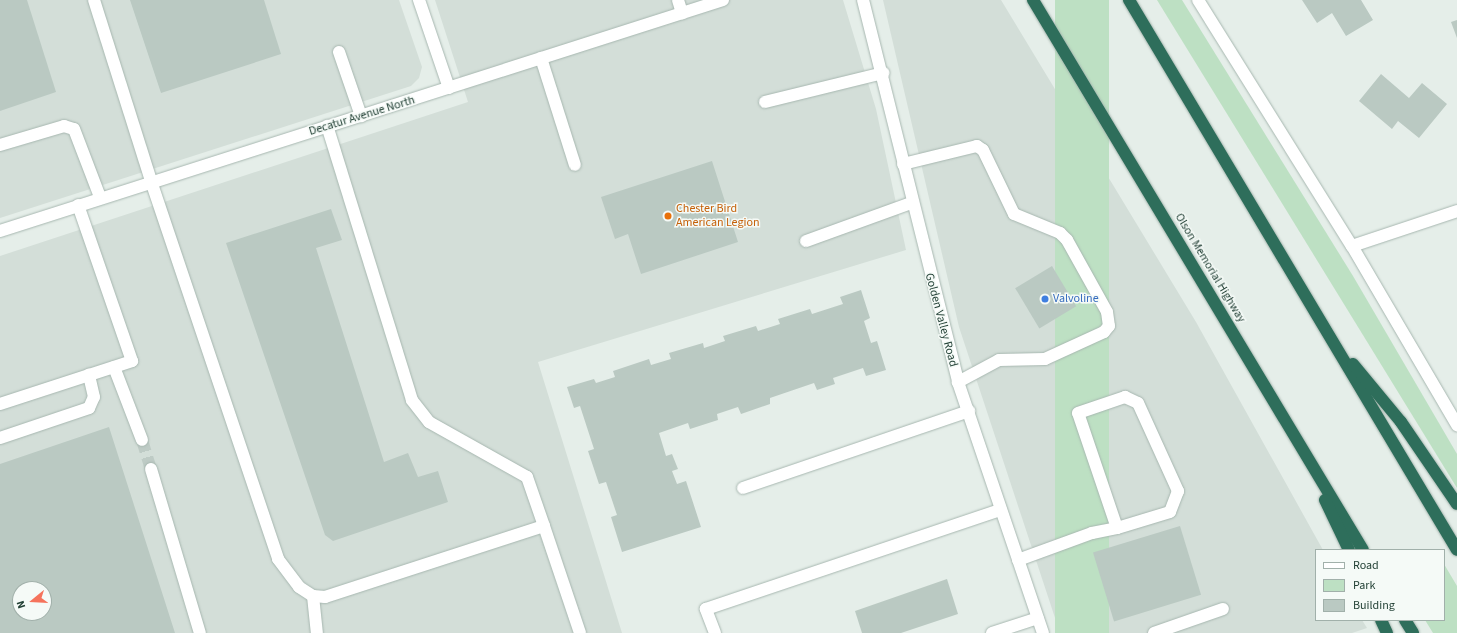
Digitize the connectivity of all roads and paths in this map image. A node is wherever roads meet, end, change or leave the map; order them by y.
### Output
1 (94, 0) edge
2 (420, 0) edge
3 (678, 0) edge
4 (723, 0) edge
5 (863, 0) edge
6 (1033, 0) edge
7 (1129, 0) edge
8 (1198, 0) edge
9 (682, 13) junction
10 (339, 52) dead end
11 (540, 58) junction
12 (883, 73) junction
13 (449, 88) junction
14 (766, 102) dead end
15 (360, 116) junction
16 (327, 126) junction
17 (0, 145) edge
18 (903, 164) junction
19 (575, 165) dead end
20 (151, 181) junction
21 (100, 197) junction
22 (911, 203) junction
23 (78, 205) junction
24 (1457, 211) edge
25 (0, 231) edge
26 (806, 242) dead end
27 (1352, 246) junction
28 (1329, 336) junction
29 (114, 366) junction
30 (89, 375) junction
31 (958, 382) junction
32 (0, 404) edge
33 (968, 412) junction
34 (1457, 425) edge
35 (0, 438) edge
36 (1297, 439) junction
37 (142, 440) tunnel mouth
38 (151, 469) tunnel mouth
39 (743, 488) dead end
40 (1457, 504) edge
41 (1001, 510) junction
42 (544, 526) junction
43 (1117, 528) junction
44 (1349, 549) edge
45 (1362, 549) edge
46 (1457, 550) edge
47 (1018, 560) junction
48 (313, 596) junction
49 (1223, 609) dead end
50 (1038, 618) junction
51 (1381, 621) edge
52 (1406, 621) edge
53 (200, 633) edge
54 (317, 633) edge
55 (580, 633) edge
56 (715, 633) edge
57 (992, 633) edge
58 (1043, 633) edge
59 (1154, 633) edge
60 (1387, 633) edge
61 (1413, 633) edge

1 - 20 street
2 - 13 street
3 - 9 street
4 - 9 street, Decatur Avenue North
5 - 12 street, Golden Valley Road
6 - 36 highway, Olson Memorial Highway
7 - 28 highway
8 - 27 street
9 - 11 street, Decatur Avenue North
10 - 15 street
11 - 13 street, Decatur Avenue North
11 - 19 street
12 - 14 street
12 - 18 street, Golden Valley Road
13 - 15 street, Decatur Avenue North
15 - 16 street, Decatur Avenue North
16 - 20 street, Decatur Avenue North
16 - 42 street
17 - 21 street
18 - 22 street, Golden Valley Road
18 - 31 street
20 - 21 street, Decatur Avenue North
20 - 48 street
21 - 23 street, Decatur Avenue North
22 - 26 street
22 - 31 street, Golden Valley Road
23 - 25 street, Decatur Avenue North
23 - 29 street
24 - 27 street
27 - 34 street
28 - 40 highway
28 - 46 highway
29 - 30 street
29 - 37 street
30 - 32 street
30 - 35 street
31 - 33 street, Golden Valley Road
33 - 39 street
33 - 41 street, Golden Valley Road
36 - 44 highway
36 - 45 highway, Olson Memorial Highway
38 - 53 street
41 - 47 street, Golden Valley Road
41 - 56 street
42 - 48 street
42 - 55 street
43 - 43 street
43 - 47 street
47 - 50 street, Golden Valley Road
48 - 54 street
49 - 59 street
50 - 57 street
50 - 58 street, Golden Valley Road
51 - 60 highway
52 - 61 highway

